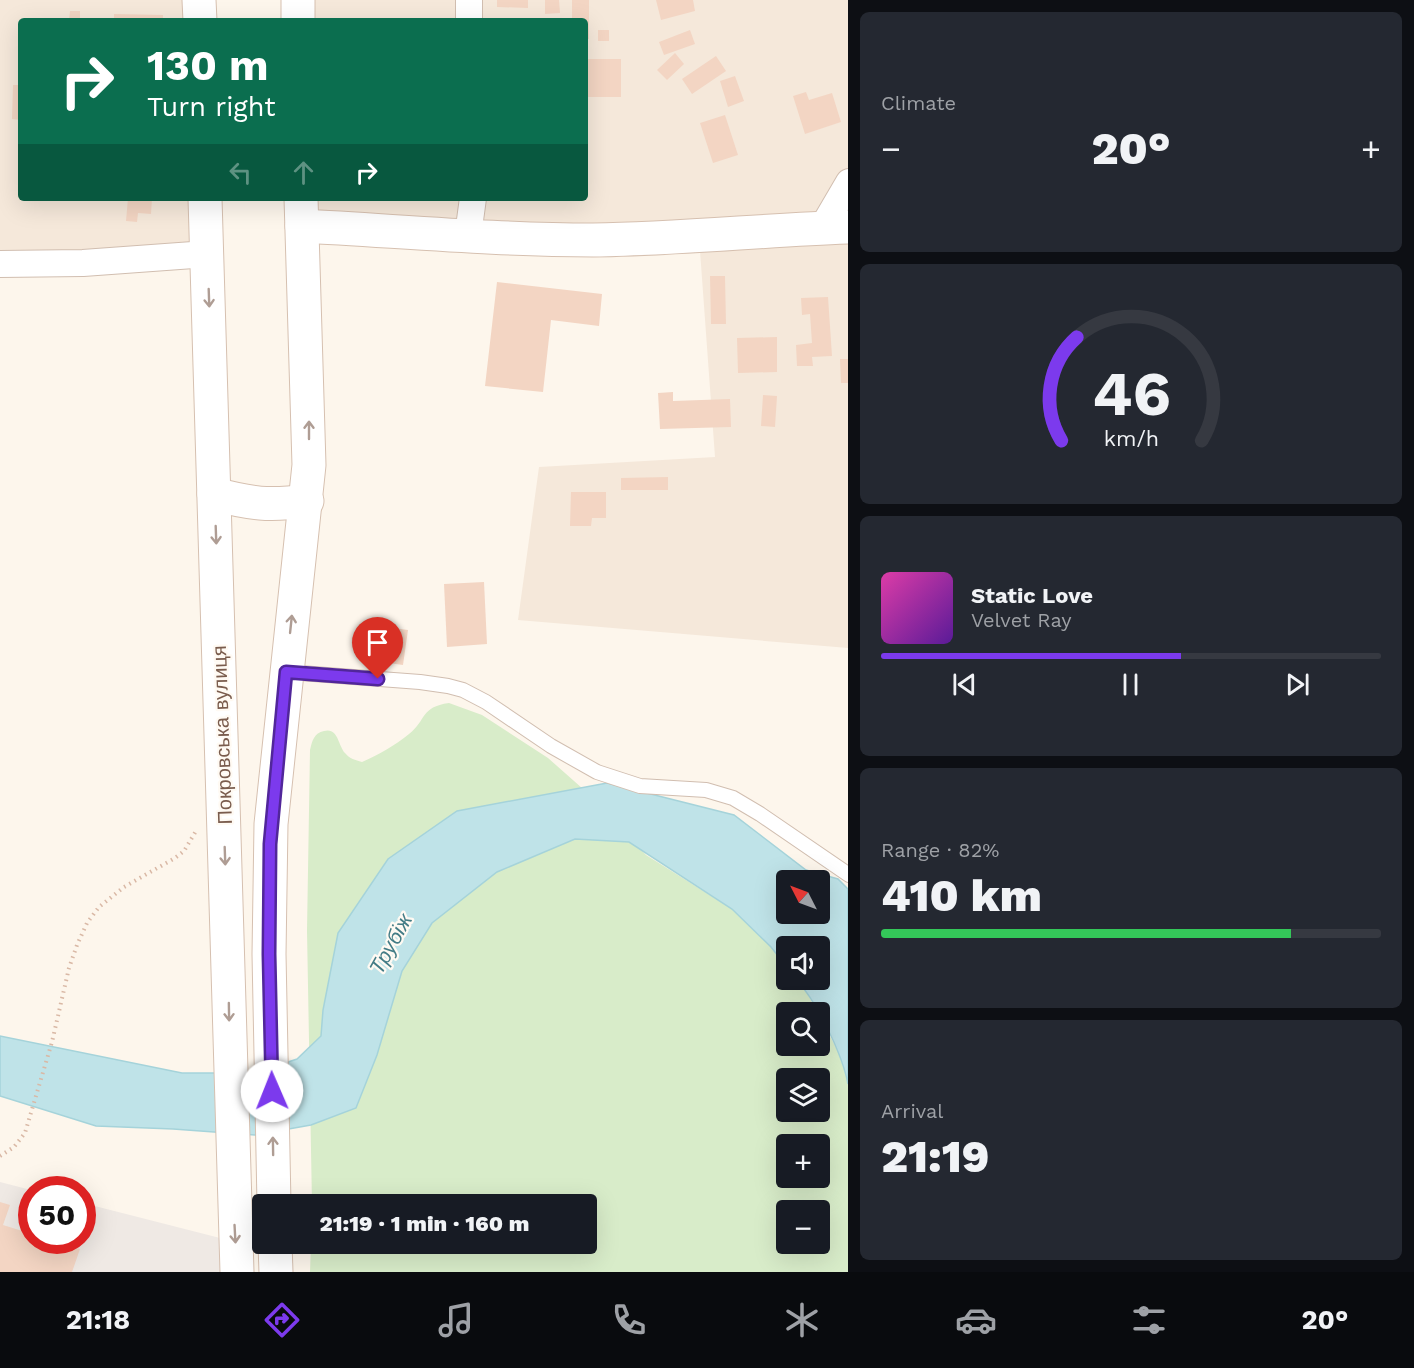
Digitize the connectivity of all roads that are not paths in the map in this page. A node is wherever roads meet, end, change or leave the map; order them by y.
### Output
1 (199, 0) edge
2 (298, 0) edge
3 (469, 0) edge
4 (200, 18) edge
5 (298, 18) edge
6 (469, 18) edge
7 (848, 185) edge
8 (206, 201) edge
9 (473, 201) edge
10 (302, 212) edge
11 (835, 227) edge
12 (468, 235) junction
13 (207, 254) junction
14 (0, 264) edge
15 (214, 495) junction
16 (307, 501) junction
17 (286, 672) junction
18 (848, 874) edge
19 (274, 1194) edge
20 (275, 1254) edge
21 (237, 1272) edge
22 (276, 1272) edge

1 - 4 main road
2 - 5 main road
3 - 6 street
7 - 11 street
8 - 13 main road, Покровська вулиця
9 - 12 street
10 - 12 main road
16 -> 10 main road
11 - 12 main road
13 - 14 street
13 -> 15 main road, Покровська вулиця
15 - 16 main road
15 -> 21 main road, Покровська вулиця
17 -> 16 main road
17 - 18 lane
19 -> 17 main road
20 - 22 main road

